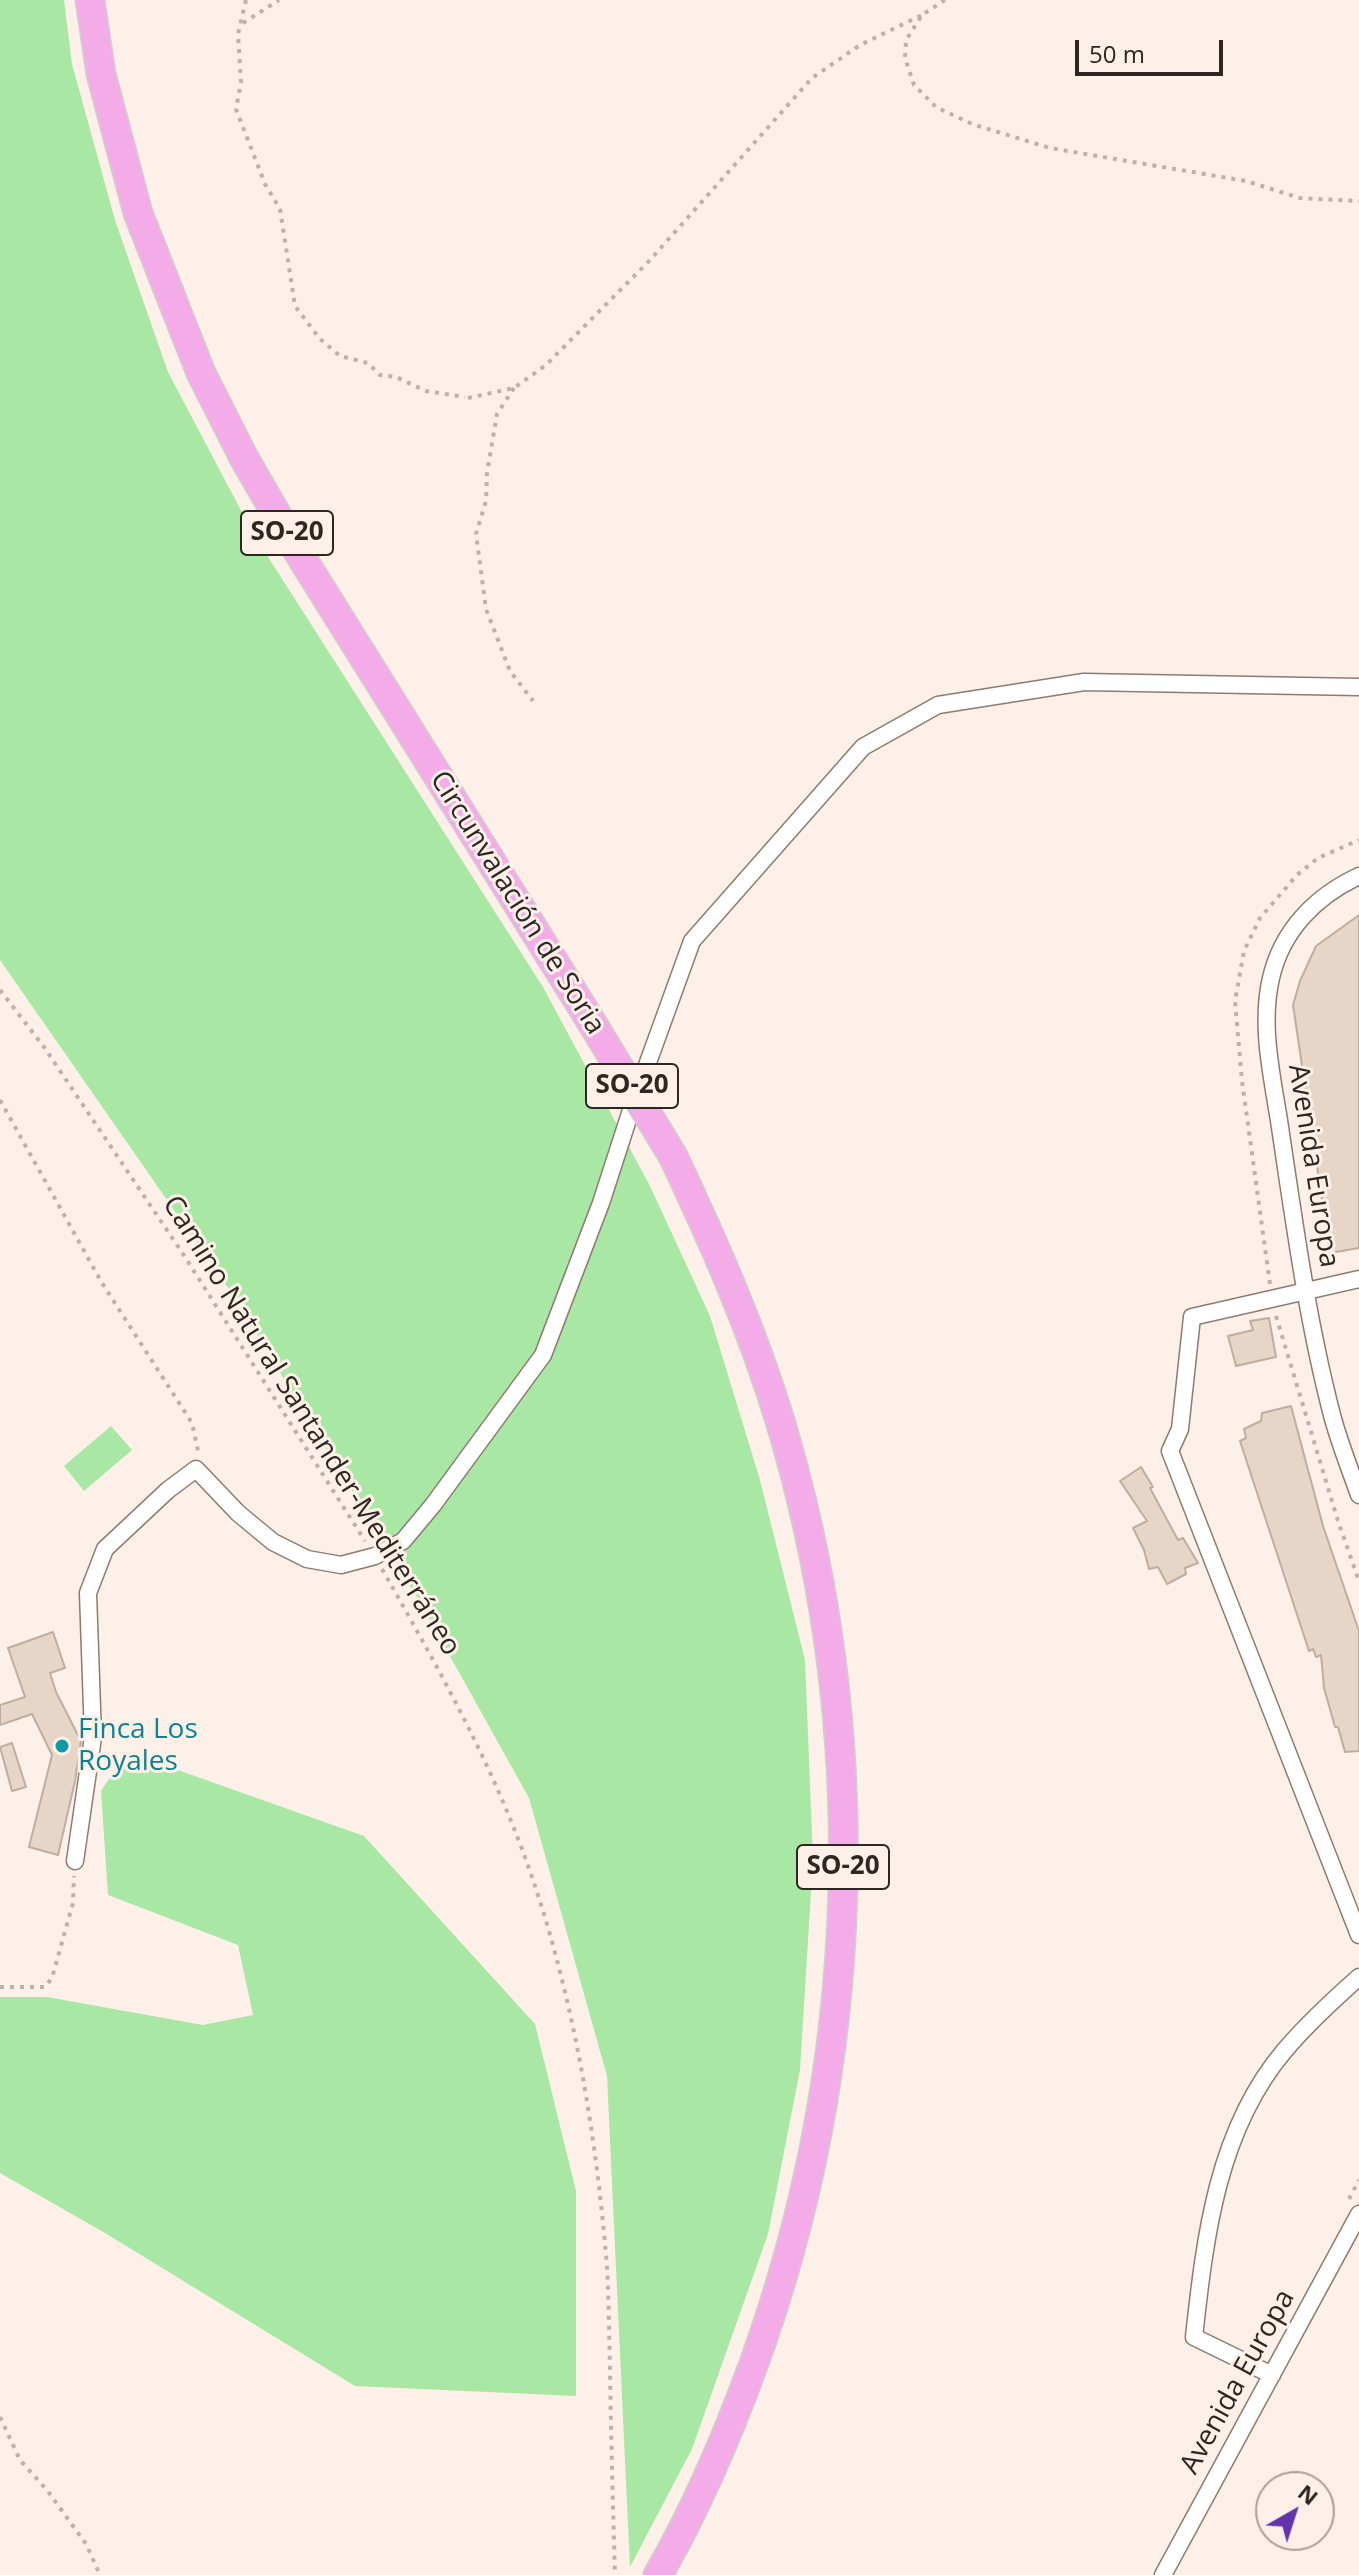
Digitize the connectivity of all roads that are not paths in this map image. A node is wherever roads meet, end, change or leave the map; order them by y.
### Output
1 (90, 0) edge
2 (1359, 687) edge
3 (1359, 876) edge
4 (1359, 1279) edge
5 (1306, 1291) junction
6 (1359, 1495) edge
7 (75, 1861) road end
8 (1359, 1935) edge
9 (1359, 1977) edge
10 (1359, 2214) edge
11 (1272, 2375) junction
12 (658, 2575) edge
13 (1163, 2575) edge

1 - 12 highway, Circunvalación de Soria / SO-20, bridge
2 - 7 street
3 - 5 street, Avenida Europa
4 - 5 street
5 - 6 street, Avenida Europa
5 - 8 street
9 - 11 street
10 - 11 street, Avenida Europa
11 - 13 street, Avenida Europa

